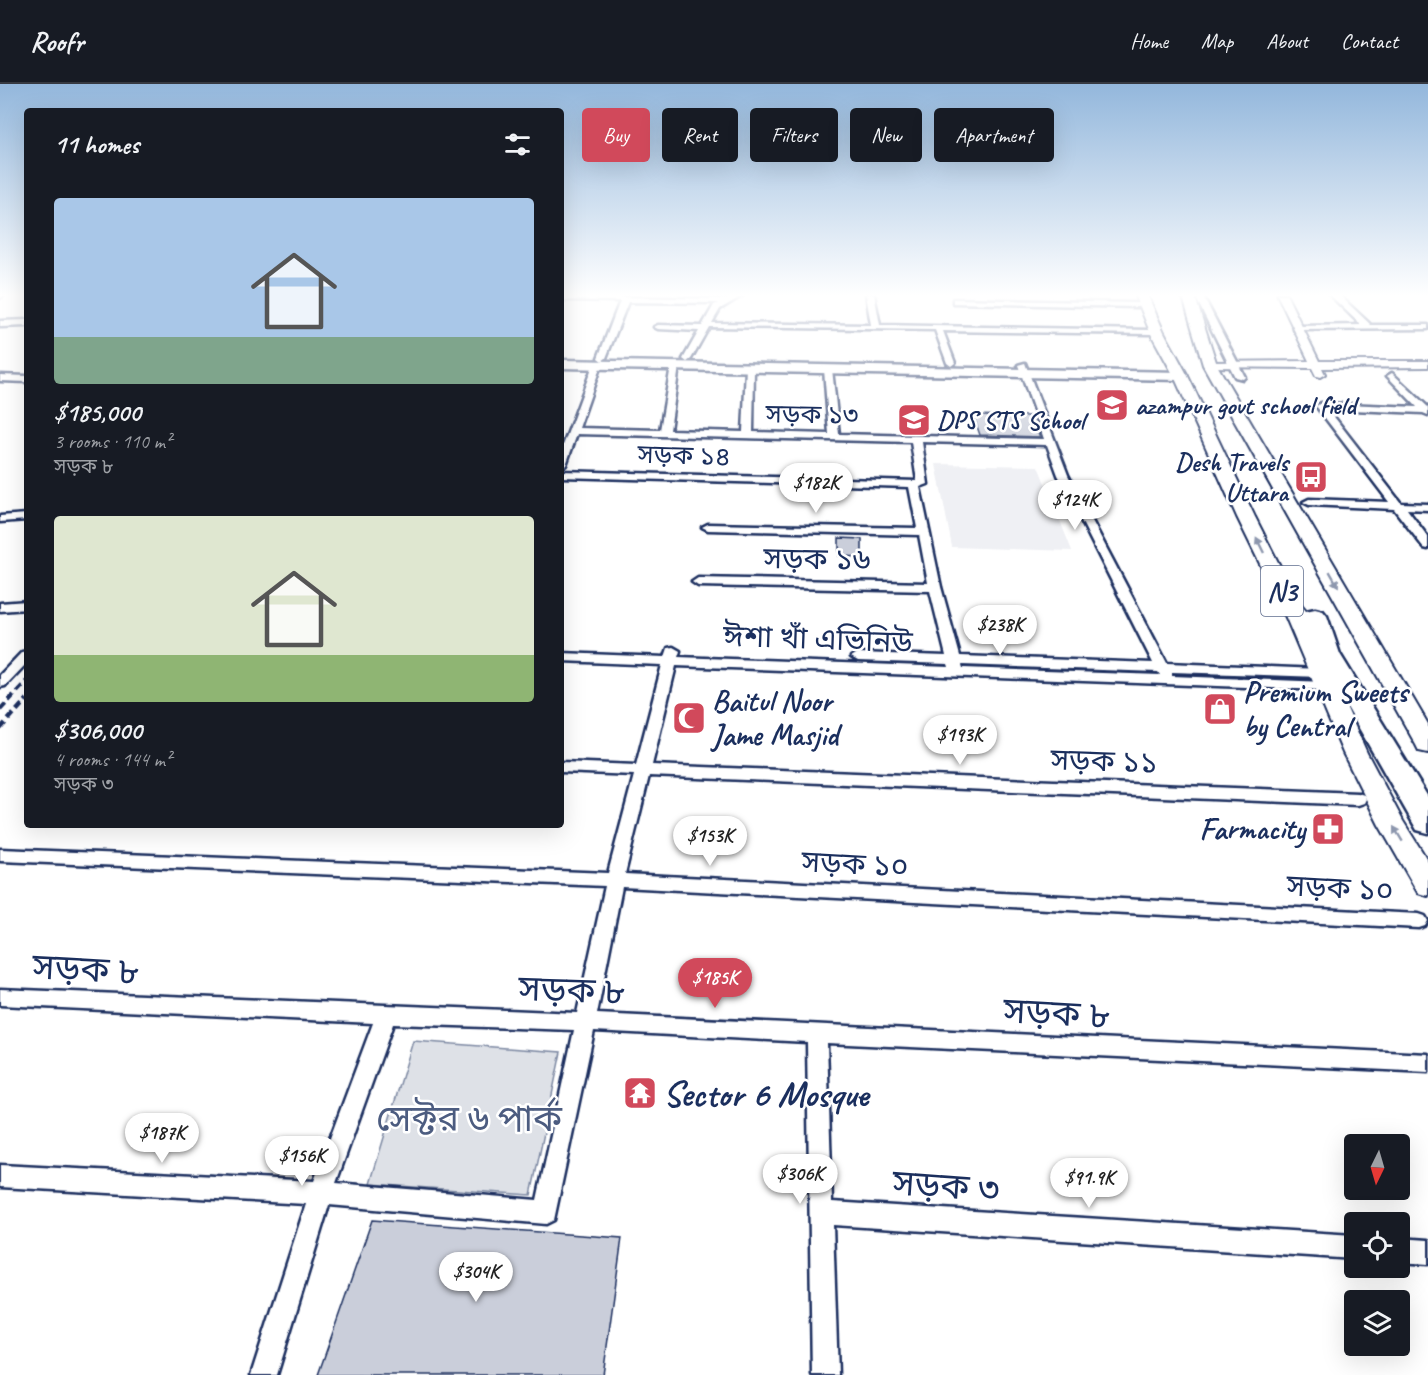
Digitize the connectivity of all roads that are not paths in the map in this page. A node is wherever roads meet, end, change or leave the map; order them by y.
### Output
1 (603, 354) edge
2 (690, 354) edge
3 (948, 354) edge
4 (948, 354) edge
5 (1169, 354) edge
6 (1208, 354) edge
7 (1228, 354) edge
8 (1310, 354) edge
9 (564, 357) edge
10 (687, 359) junction
11 (600, 361) junction
12 (951, 363) junction
13 (564, 364) edge
14 (1428, 364) edge
15 (1234, 365) junction
16 (1315, 365) junction
17 (675, 366) junction
18 (750, 368) junction
19 (828, 369) junction
20 (1023, 369) junction
21 (1178, 371) junction
22 (1213, 371) junction
23 (1428, 375) edge
24 (1321, 376) junction
25 (1392, 376) junction
26 (1240, 377) junction
27 (0, 378) edge
28 (24, 379) edge
29 (1427, 411) edge
30 (573, 431) junction
31 (665, 433) junction
32 (748, 435) junction
33 (834, 437) junction
34 (915, 439) junction
35 (1049, 441) junction
36 (564, 456) edge
37 (564, 474) edge
38 (914, 484) junction
39 (1309, 502) dead end
40 (1398, 506) junction
41 (1428, 507) edge
42 (24, 517) edge
43 (0, 519) edge
44 (708, 527) dead end
45 (923, 532) junction
46 (1428, 545) edge
47 (698, 582) dead end
48 (934, 587) junction
49 (24, 605) edge
50 (0, 607) edge
51 (1303, 613) joint
52 (564, 648) edge
53 (672, 656) junction
54 (564, 657) edge
55 (24, 658) edge
56 (955, 665) junction
57 (1325, 671) junction
58 (1165, 673) junction
59 (0, 683) edge
60 (1428, 745) edge
61 (564, 767) edge
62 (641, 770) junction
63 (1358, 799) dead end
64 (1428, 822) edge
65 (0, 855) edge
66 (615, 880) junction
67 (1428, 885) edge
68 (1419, 921) dead end
69 (0, 997) edge
70 (386, 1015) junction
71 (585, 1022) junction
72 (817, 1033) junction
73 (1428, 1063) edge
74 (0, 1176) edge
75 (321, 1193) junction
76 (821, 1213) junction
77 (1344, 1246) edge
78 (1410, 1251) edge
79 (1428, 1252) edge
80 (264, 1375) edge
81 (825, 1375) edge

1 - 11 street
2 - 10 street
3 - 12 street
4 - 12 street
5 - 21 highway, N3
6 - 22 highway, N3
7 - 15 street
8 - 16 street
9 - 11 main road
10 - 11 main road
10 - 12 main road
11 - 13 main road
11 - 17 main road
11 - 30 street
12 - 20 main road
14 - 16 street
15 - 16 street
15 - 22 street
15 - 26 street
16 - 24 street
17 - 18 main road
17 - 31 street
18 - 19 main road
18 - 32 street
19 - 20 main road
19 - 33 street
20 - 21 main road
20 - 35 street
51 -> 21 highway, N3
22 - 26 street
22 -> 60 highway, N3
23 - 25 street
24 - 25 street
24 - 26 street
25 - 29 street
27 - 28 street
29 - 40 street
30 - 31 street, সড়ক ১৩
30 - 36 street
31 - 32 street, সড়ক ১৩
32 - 33 street, সড়ক ১৩
33 - 34 street, সড়ক ১৩
34 - 35 street, সড়ক ১৩
34 - 38 street
35 - 58 street
37 - 38 street, সড়ক ১৪
38 - 45 street
39 - 40 street
40 - 41 street
40 - 46 street
42 - 43 street
44 - 45 street
45 - 48 street
47 - 48 street, সড়ক ১৬
48 - 56 street
49 - 50 street
51 - 57 highway
52 - 53 street
53 - 54 street, ঈশা খাঁ এভিনিউ
53 - 56 street, ঈশা খাঁ এভিনিউ
53 - 62 street
55 - 59 street
56 - 58 street, ঈশা খাঁ এভিনিউ
57 - 58 street, ঈশা খাঁ এভিনিউ
57 - 64 highway
67 -> 57 highway
61 - 62 street, সড়ক ১১
62 - 63 street, সড়ক ১১
62 - 66 street
65 - 66 street, সড়ক ১০
66 - 68 street, সড়ক ১০
66 - 71 street
69 - 70 street, সড়ক ৮
70 - 71 street, সড়ক ৮
70 - 75 street
71 - 72 street, সড়ক ৮
71 - 75 street
72 - 73 street, সড়ক ৮
72 - 76 street
74 - 75 street
75 - 80 street
76 - 77 street, সড়ক ৩
76 - 81 street
78 - 79 street

